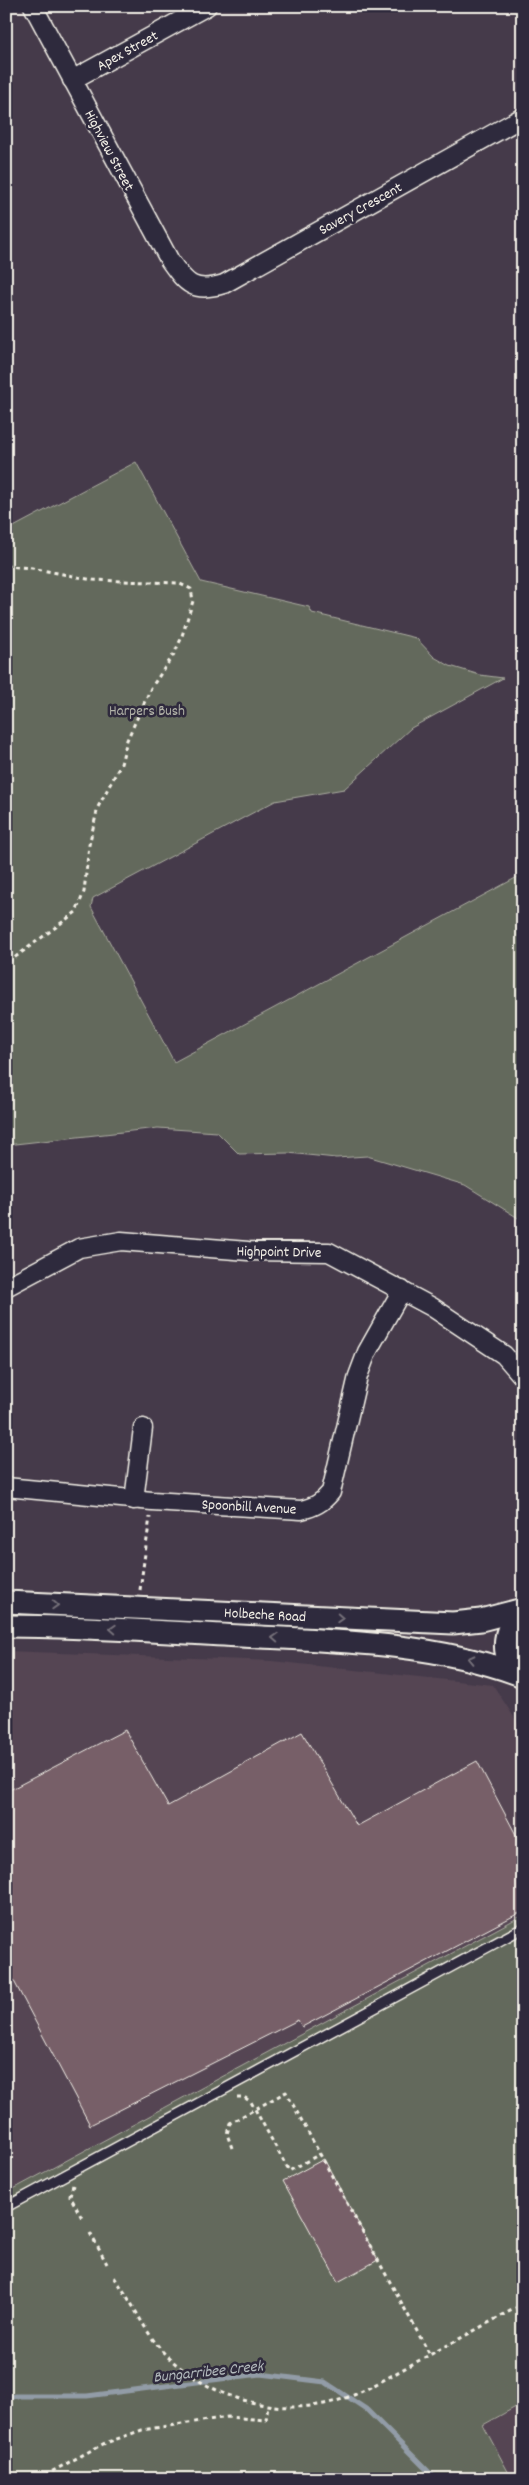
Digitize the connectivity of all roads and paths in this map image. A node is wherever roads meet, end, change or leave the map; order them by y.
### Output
1 (33, 6) edge
2 (208, 6) edge
3 (72, 80) junction
4 (523, 117) edge
5 (194, 288) joint
6 (6, 566) edge
7 (6, 964) edge
8 (6, 1287) edge
9 (402, 1290) junction
10 (523, 1377) edge
11 (143, 1428) dead end
12 (6, 1487) edge
13 (134, 1500) junction
14 (152, 1502) junction
15 (139, 1593) dead end
16 (6, 1602) edge
17 (523, 1610) edge
18 (6, 1626) edge
19 (520, 1676) edge
20 (523, 1928) edge
21 (234, 2098) dead end
22 (255, 2109) junction
23 (232, 2148) dead end
24 (320, 2154) junction
25 (75, 2183) dead end
26 (6, 2207) edge
27 (82, 2220) dead end
28 (90, 2233) dead end
29 (107, 2264) dead end
30 (114, 2277) dead end
31 (523, 2304) edge
32 (430, 2355) junction
33 (268, 2405) junction
34 (38, 2479) edge

1 - 3 street, Highview Street
2 - 3 street, Apex Street
3 - 5 street, Highview Street
4 - 5 street, Savery Crescent
6 - 7 path
8 - 9 street, Highpoint Drive
9 - 10 street, Highpoint Drive
9 - 14 street, Spoonbill Avenue
11 - 13 street
12 - 13 street, Spoonbill Avenue
13 - 14 street, Spoonbill Avenue
14 - 15 path
16 -> 17 street, Holbeche Road
17 - 19 street
19 -> 18 street, Holbeche Road
20 - 26 lane
21 - 22 path
22 - 23 path
22 - 24 path
22 - 24 path
24 - 32 path
25 - 27 path
28 - 29 path
30 - 33 path
31 - 32 path
32 - 33 path
33 - 34 path

